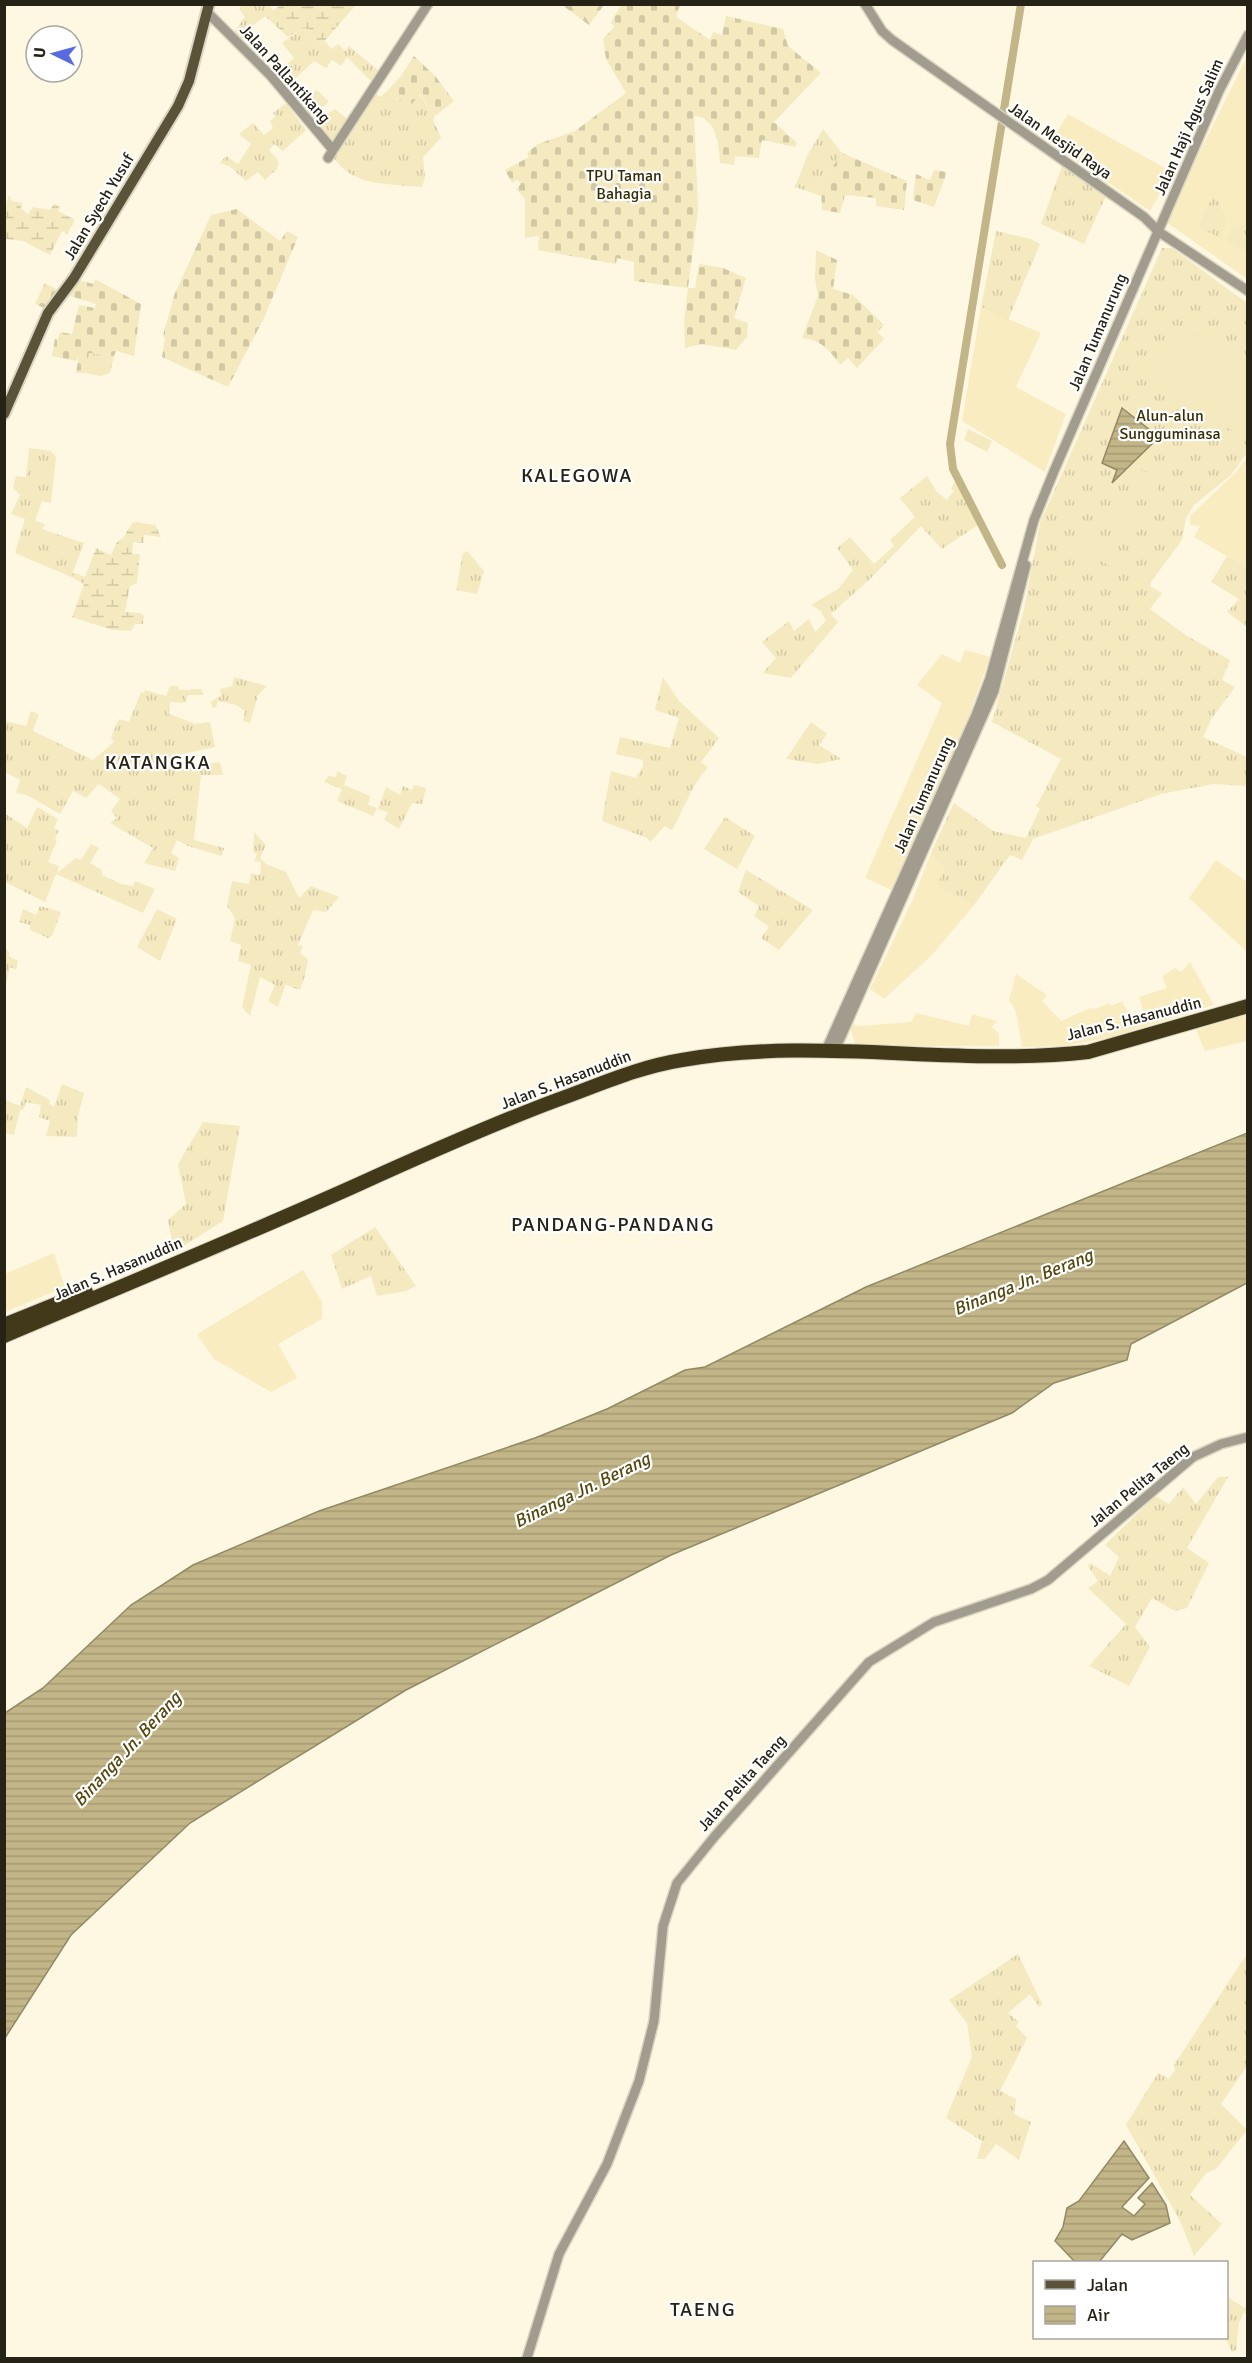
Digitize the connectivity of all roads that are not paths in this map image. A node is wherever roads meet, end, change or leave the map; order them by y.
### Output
1 (428, 4) edge
2 (865, 4) edge
3 (208, 8) edge
4 (1248, 35) edge
5 (1158, 232) junction
6 (1248, 291) edge
7 (4, 414) edge
8 (1248, 1000) edge
9 (1248, 1006) edge
10 (832, 1047) junction
11 (279, 1216) junction
12 (4, 1325) edge
13 (4, 1336) edge
14 (1248, 1437) edge
15 (526, 2358) edge

1 - 3 street, Jalan Pallantikang
2 - 5 street, Jalan Mesjid Raya
3 - 7 main road, Jalan Syech Yusuf
4 - 5 street, Jalan Haji Agus Salim
5 - 6 street, Jalan Mesjid Raya
5 - 10 street, Jalan Tumanurung
8 - 10 highway, Jalan S. Hasanuddin
9 - 10 highway, Jalan S. Hasanuddin
10 - 11 highway, Jalan S. Hasanuddin
11 - 12 highway, Jalan S. Hasanuddin
11 - 13 highway, Jalan S. Hasanuddin
14 - 15 street, Jalan Pelita Taeng

